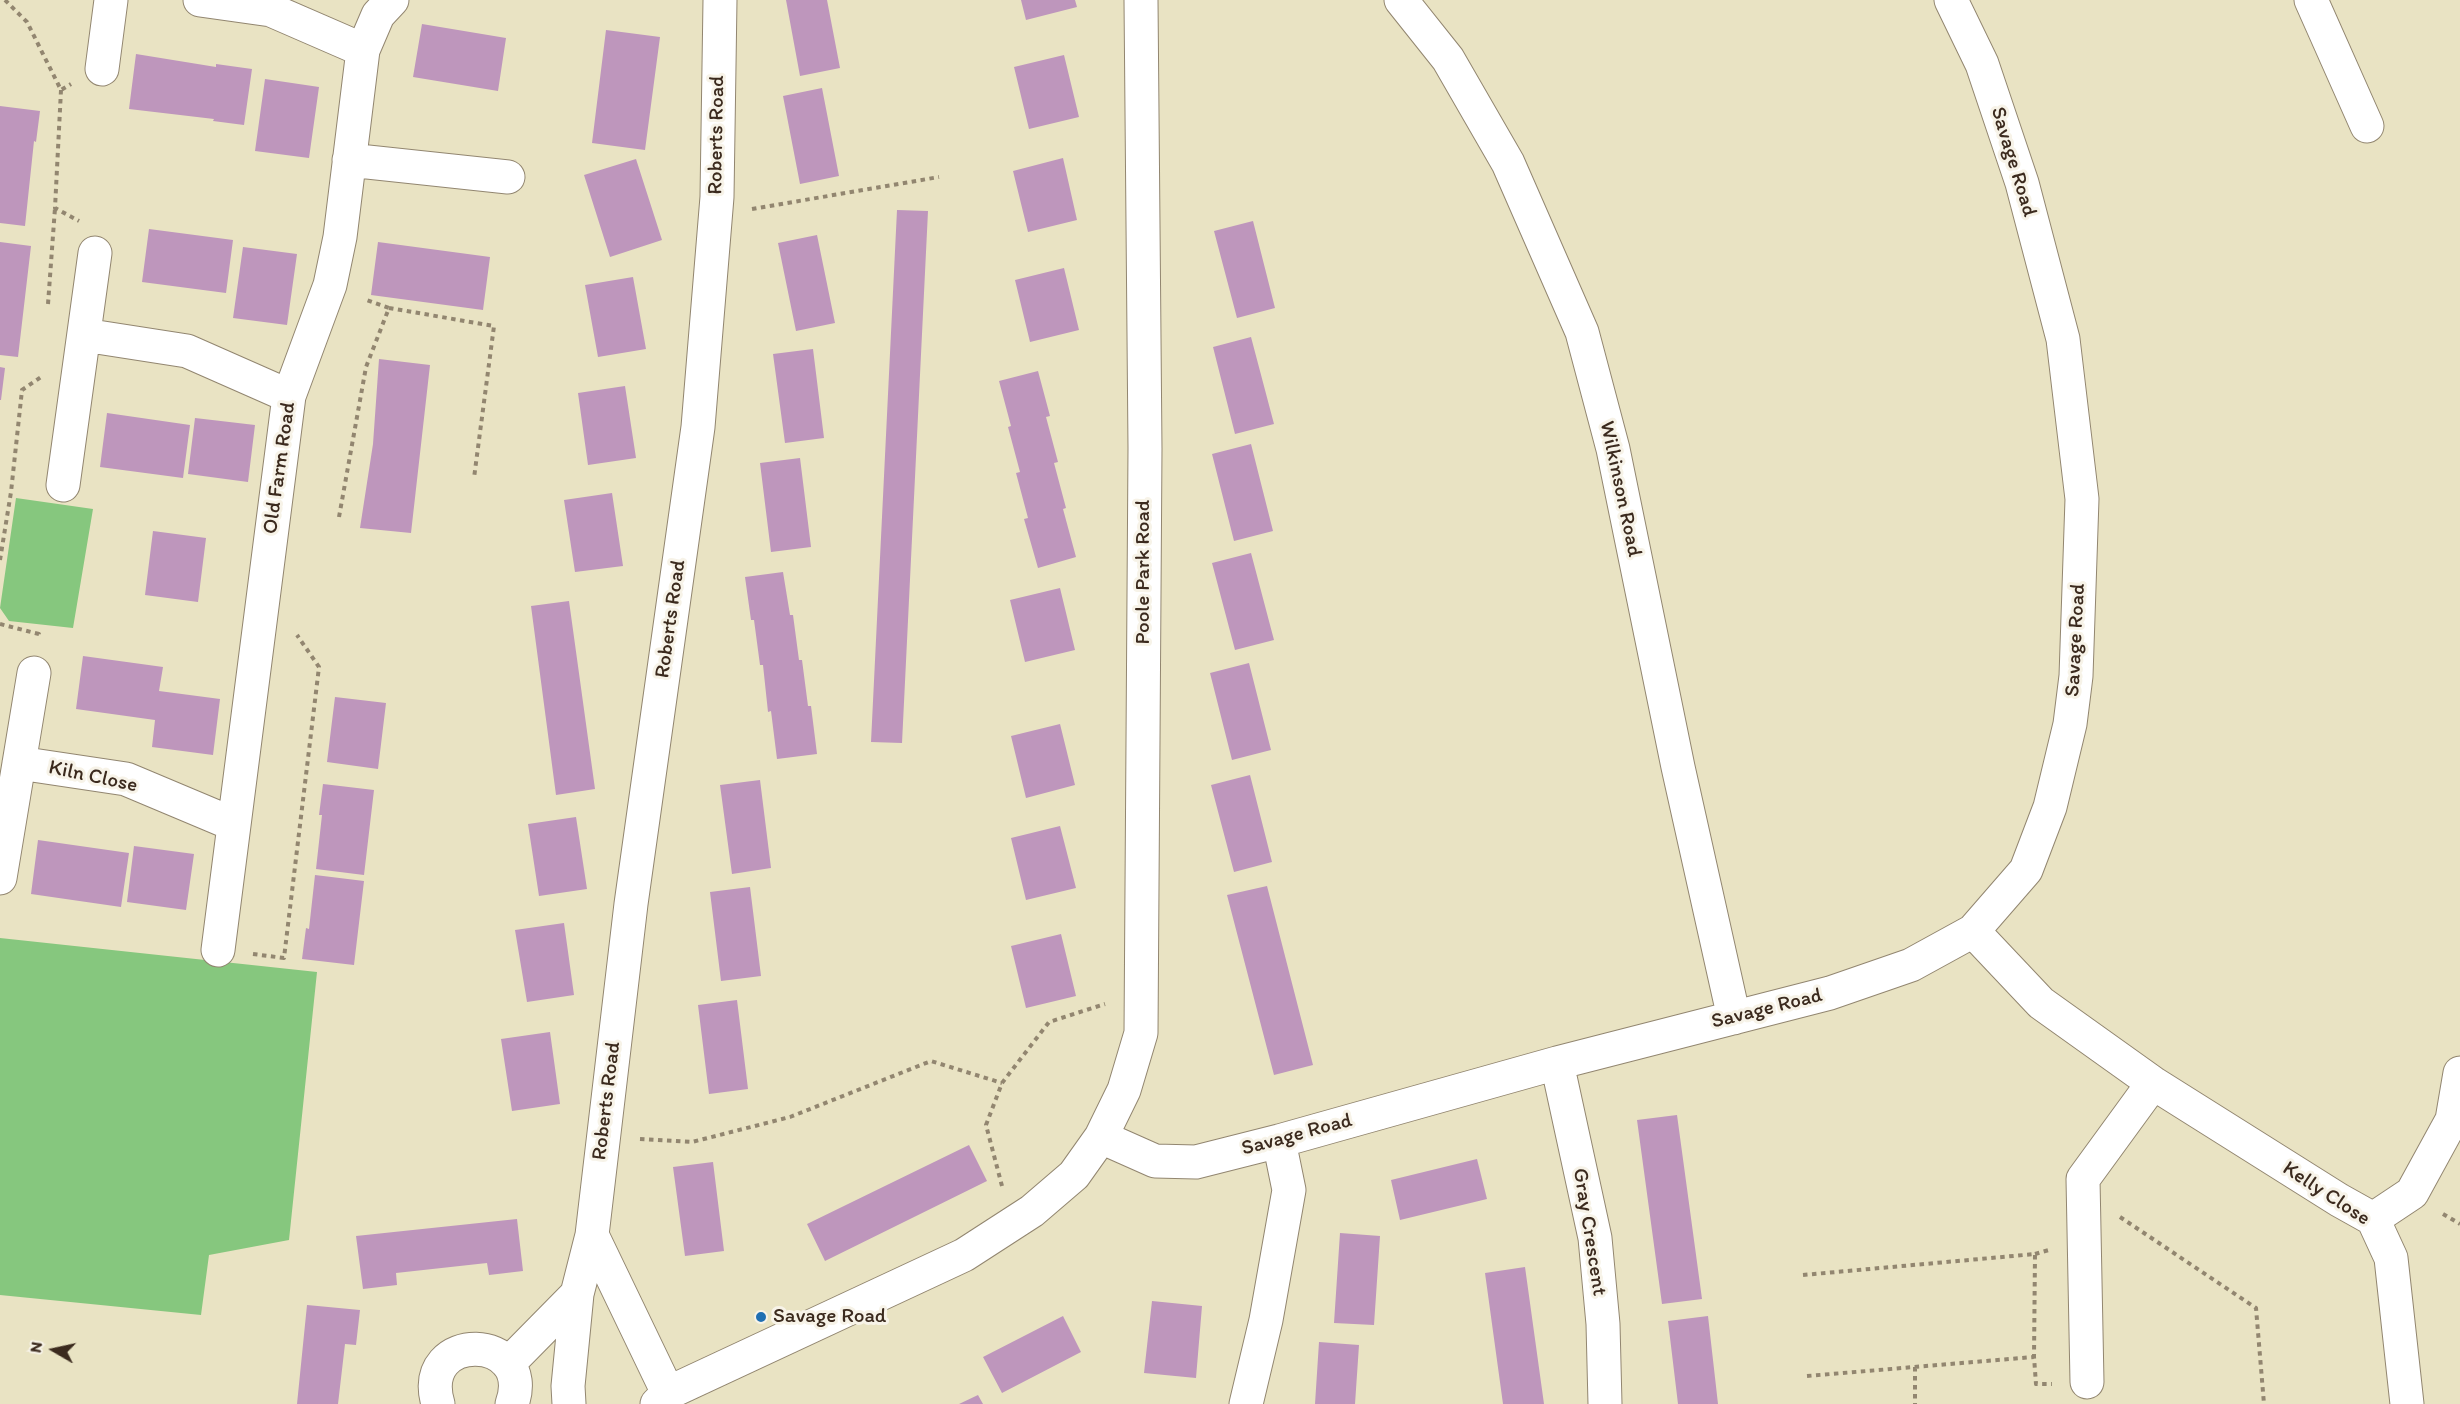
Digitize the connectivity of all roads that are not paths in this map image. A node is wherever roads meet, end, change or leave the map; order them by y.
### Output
1 (111, 0) edge
2 (201, 0) edge
3 (392, 0) edge
4 (720, 0) edge
5 (1141, 0) edge
6 (1401, 0) edge
7 (1951, 0) edge
8 (2311, 0) edge
9 (363, 50) junction
10 (102, 69) road end
11 (2367, 126) dead end
12 (349, 160) junction
13 (508, 177) dead end
14 (95, 253) road end
15 (84, 335) junction
16 (290, 396) junction
17 (63, 484) dead end
18 (34, 673) dead end
19 (19, 763) junction
20 (233, 824) junction
21 (0, 878) edge
22 (1973, 931) junction
23 (218, 950) road end
24 (1734, 1018) junction
25 (1557, 1063) junction
26 (2460, 1073) edge
27 (2153, 1083) junction
28 (1101, 1137) junction
29 (1279, 1141) junction
30 (2373, 1220) junction
31 (592, 1235) junction
32 (577, 1294) junction
33 (508, 1364) junction
34 (2087, 1382) road end
35 (663, 1399) edge
36 (438, 1404) edge
37 (512, 1404) edge
38 (569, 1404) edge
39 (1246, 1404) edge
40 (1605, 1404) edge
41 (2407, 1404) edge

1 - 10 street
2 - 9 street
3 - 9 street, Old Farm Road
4 - 31 street, Roberts Road
5 - 28 street, Poole Park Road
6 - 24 street, Wilkinson Road
7 - 22 street, Savage Road
8 - 11 street
9 - 12 street, Old Farm Road
12 - 13 street
12 - 16 street, Old Farm Road
14 - 15 street
15 - 16 street
15 - 17 street
16 - 20 street, Old Farm Road
18 - 19 street, Kiln Close
19 - 20 street, Kiln Close
19 - 21 street, Kiln Close
20 - 23 street, Old Farm Road
22 - 24 street, Savage Road
22 - 27 street, Kelly Close
24 - 25 street, Savage Road
25 - 29 street, Savage Road
25 - 40 street, Gray Crescent
26 - 30 street
27 - 30 street, Kelly Close
27 - 34 street
28 - 29 street, Savage Road
28 - 35 street
29 - 39 street
30 - 41 street, Kelly Close
31 - 32 street, Roberts Road
31 - 35 street
32 - 33 street
32 - 38 street, Roberts Road
33 - 36 street
33 - 37 street

